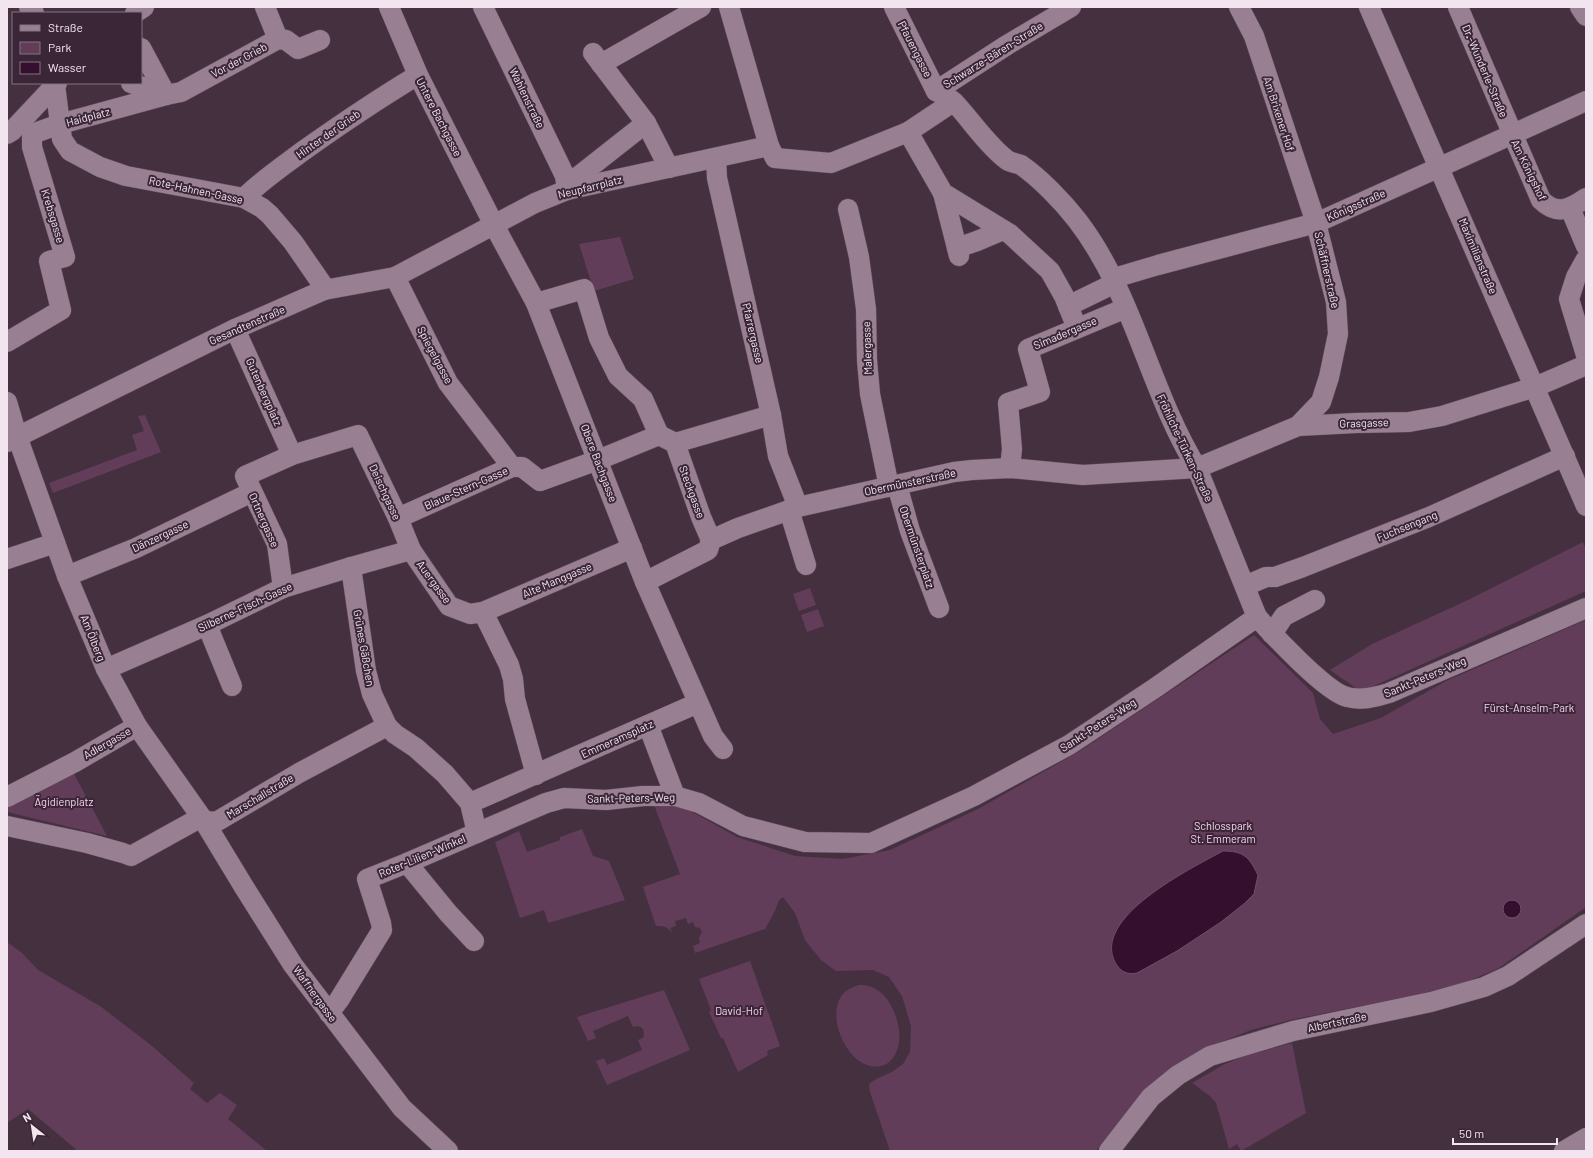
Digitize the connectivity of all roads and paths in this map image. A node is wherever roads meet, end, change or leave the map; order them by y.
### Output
1 (265, 7) edge
2 (389, 7) edge
3 (483, 7) edge
4 (701, 7) edge
5 (729, 7) edge
6 (894, 7) edge
7 (1071, 7) edge
8 (1240, 7) edge
9 (1369, 7) edge
10 (1458, 7) edge
11 (1580, 7) edge
12 (1586, 16) edge
13 (278, 39) junction
14 (320, 40) dead end
15 (142, 49) edge
16 (418, 75) junction
17 (56, 84) edge
18 (135, 84) edge
19 (936, 91) junction
20 (174, 93) junction
21 (1586, 101) edge
22 (953, 102) junction
23 (646, 123) junction
24 (61, 131) junction
25 (10, 132) edge
26 (908, 132) junction
27 (32, 134) junction
28 (1512, 135) junction
29 (769, 146) junction
30 (716, 158) junction
31 (669, 168) junction
32 (1440, 168) junction
33 (567, 188) junction
34 (943, 194) junction
35 (244, 198) junction
36 (1578, 203) edge
37 (848, 209) dead end
38 (1316, 223) junction
39 (494, 225) junction
40 (1007, 232) junction
41 (1586, 246) edge
42 (1586, 259) edge
43 (395, 277) junction
44 (1115, 280) junction
45 (324, 290) junction
46 (536, 303) junction
47 (1068, 306) junction
48 (1126, 308) junction
49 (1077, 328) junction
50 (235, 329) junction
51 (7, 342) edge
52 (1586, 355) edge
53 (1586, 365) edge
54 (1535, 387) junction
55 (7, 402) edge
56 (771, 415) junction
57 (1298, 426) junction
58 (358, 435) joint
59 (12, 439) edge
60 (667, 439) junction
61 (292, 454) junction
62 (1565, 456) junction
63 (598, 460) junction
64 (512, 467) junction
65 (1010, 468) junction
66 (1197, 468) junction
67 (248, 484) junction
68 (893, 486) junction
69 (1586, 506) edge
70 (793, 508) junction
71 (398, 518) junction
72 (711, 540) junction
73 (55, 543) junction
74 (632, 548) junction
75 (410, 550) junction
76 (7, 559) edge
77 (806, 565) dead end
78 (351, 567) junction
79 (67, 576) junction
80 (645, 582) junction
81 (1245, 586) junction
82 (283, 588) junction
83 (1315, 600) dead end
84 (939, 608) dead end
85 (1586, 608) edge
86 (483, 612) junction
87 (1257, 617) junction
88 (207, 625) junction
89 (1272, 634) junction
90 (106, 669) junction
91 (232, 686) dead end
92 (698, 704) junction
93 (648, 725) junction
94 (137, 726) junction
95 (388, 726) junction
96 (723, 749) dead end
97 (545, 771) junction
98 (676, 796) junction
99 (7, 797) edge
100 (564, 798) junction
101 (470, 804) junction
102 (204, 821) junction
103 (7, 826) edge
104 (477, 833) junction
105 (407, 864) junction
106 (1586, 924) edge
107 (474, 941) dead end
108 (329, 1013) junction
109 (1586, 1138) edge
110 (448, 1151) edge
111 (1109, 1151) edge
112 (1564, 1151) edge

1 - 13 street
2 - 16 street, Untere Bachgasse
3 - 33 street, Wahlenstraße
4 - 23 street
5 - 29 street
6 - 19 street, Pfauengasse
7 - 19 street, Schwarze-Bären-Straße
8 - 38 street, Am Brixener Hof
9 - 32 street, Maximilianstraße
10 - 28 street, Dr.-Wunderle-Straße
11 - 12 street
13 - 14 street, Vor der Grieb
13 - 20 street, Vor der Grieb
15 - 20 street
16 - 35 street, Hinter der Grieb
16 - 39 street, Untere Bachgasse
17 - 24 street, Haidplatz
17 - 25 street, Haidplatz
18 - 20 street
19 - 22 street, Fröhliche-Türken-Straße
20 - 24 street, Haidplatz
21 - 28 street, Königsstraße
22 - 26 street
22 - 44 street, Fröhliche-Türken-Straße
23 - 31 street
23 - 33 street, Neupfarrplatz
24 - 27 street, Haidplatz
24 - 35 street, Rote-Hahnen-Gasse
25 - 27 street, Haidplatz
26 - 29 street
26 - 34 street
27 - 51 street, Krebsgasse
28 - 32 street, Königsstraße
28 - 36 street, Am Königshof
29 - 30 street, Neupfarrplatz
30 - 31 street, Neupfarrplatz
30 - 56 street, Pfarrergasse
31 - 33 street, Neupfarrplatz
32 - 38 street, Königsstraße
32 - 54 street, Maximilianstraße
33 - 39 street, Neupfarrplatz
34 - 40 street
34 - 40 street
35 - 45 street, Rote-Hahnen-Gasse
36 - 41 street, Am Königshof
37 - 68 street, Malergasse
38 - 44 street, Königsstraße
38 - 57 street, Schäffnerstraße
39 - 43 street, Gesandtenstraße
39 - 46 street, Obere Bachgasse
40 - 47 street
42 - 52 street
43 - 45 street, Gesandtenstraße
43 - 64 street, Spiegelgasse
44 - 47 street, Königsstraße
44 - 48 street, Fröhliche-Türken-Straße
45 - 50 street, Gesandtenstraße
46 - 60 street, Steckgasse
46 - 63 street, Obere Bachgasse
47 - 49 street
48 - 49 street, Simadergasse
48 - 66 street, Fröhliche-Türken-Straße
49 - 65 street, Simadergasse
50 - 59 street, Gesandtenstraße
50 - 61 street, Gutenbergplatz
53 - 54 street
54 - 57 street, Grasgasse
54 - 62 street, Maximilianstraße
55 - 59 street, Am Ölberg
56 - 60 street
56 - 70 street, Pfarrergasse
57 - 66 street, Grasgasse
58 - 61 street, Dänzergasse
58 - 71 street, Deischgasse
59 - 73 street, Am Ölberg
60 - 63 street
60 - 72 street, Steckgasse
61 - 67 street, Dänzergasse
62 - 69 street, Maximilianstraße
62 - 81 street, Fuchsengang
63 - 64 street, Blaue-Stern-Gasse
63 - 74 street, Obere Bachgasse
64 - 71 street, Blaue-Stern-Gasse
65 - 66 street, Obermünsterstraße
65 - 68 street, Obermünsterstraße
66 - 81 street, Fröhliche-Türken-Straße
67 - 79 street, Dänzergasse
67 - 82 street, Ortnergasse
68 - 70 street, Obermünsterstraße
68 - 84 street, Obermünsterplatz
70 - 72 street, Obermünsterstraße
70 - 77 street
71 - 75 street, Deischgasse
72 - 80 street, Obermünsterstraße
73 - 76 street
73 - 79 street, Am Ölberg
74 - 80 street, Obere Bachgasse
74 - 86 street, Alte Manggasse
75 - 78 street, Silberne-Fisch-Gasse
75 - 86 street, Auergasse
78 - 82 street, Silberne-Fisch-Gasse
78 - 95 street, Grünes Gäßchen
79 - 90 street, Am Ölberg
80 - 92 street, Obere Bachgasse
81 - 87 street, Fröhliche-Türken-Straße
82 - 88 street, Silberne-Fisch-Gasse
83 - 89 street
85 - 89 street, Sankt-Peters-Weg
86 - 97 street
87 - 89 street, Sankt-Peters-Weg
87 - 98 street, Sankt-Peters-Weg
88 - 90 street, Silberne-Fisch-Gasse
88 - 91 street
90 - 94 street, Am Ölberg
92 - 93 street, Emmeramsplatz
92 - 96 street, Obere Bachgasse
93 - 97 street, Emmeramsplatz
93 - 98 street
94 - 99 street, Adlergasse
94 - 102 street, Am Ölberg
95 - 101 street
95 - 102 street, Marschallstraße
97 - 100 street
97 - 101 street, Emmeramsplatz
98 - 100 street, Sankt-Peters-Weg
100 - 104 street, Sankt-Peters-Weg
101 - 104 street
102 - 103 street, Marschallstraße
102 - 108 street, Waffnergasse
104 - 105 street, Roter-Lilien-Winkel
105 - 107 street
105 - 108 street, Roter-Lilien-Winkel
106 - 111 street, Albertstraße
108 - 110 street, Waffnergasse
109 - 112 street

